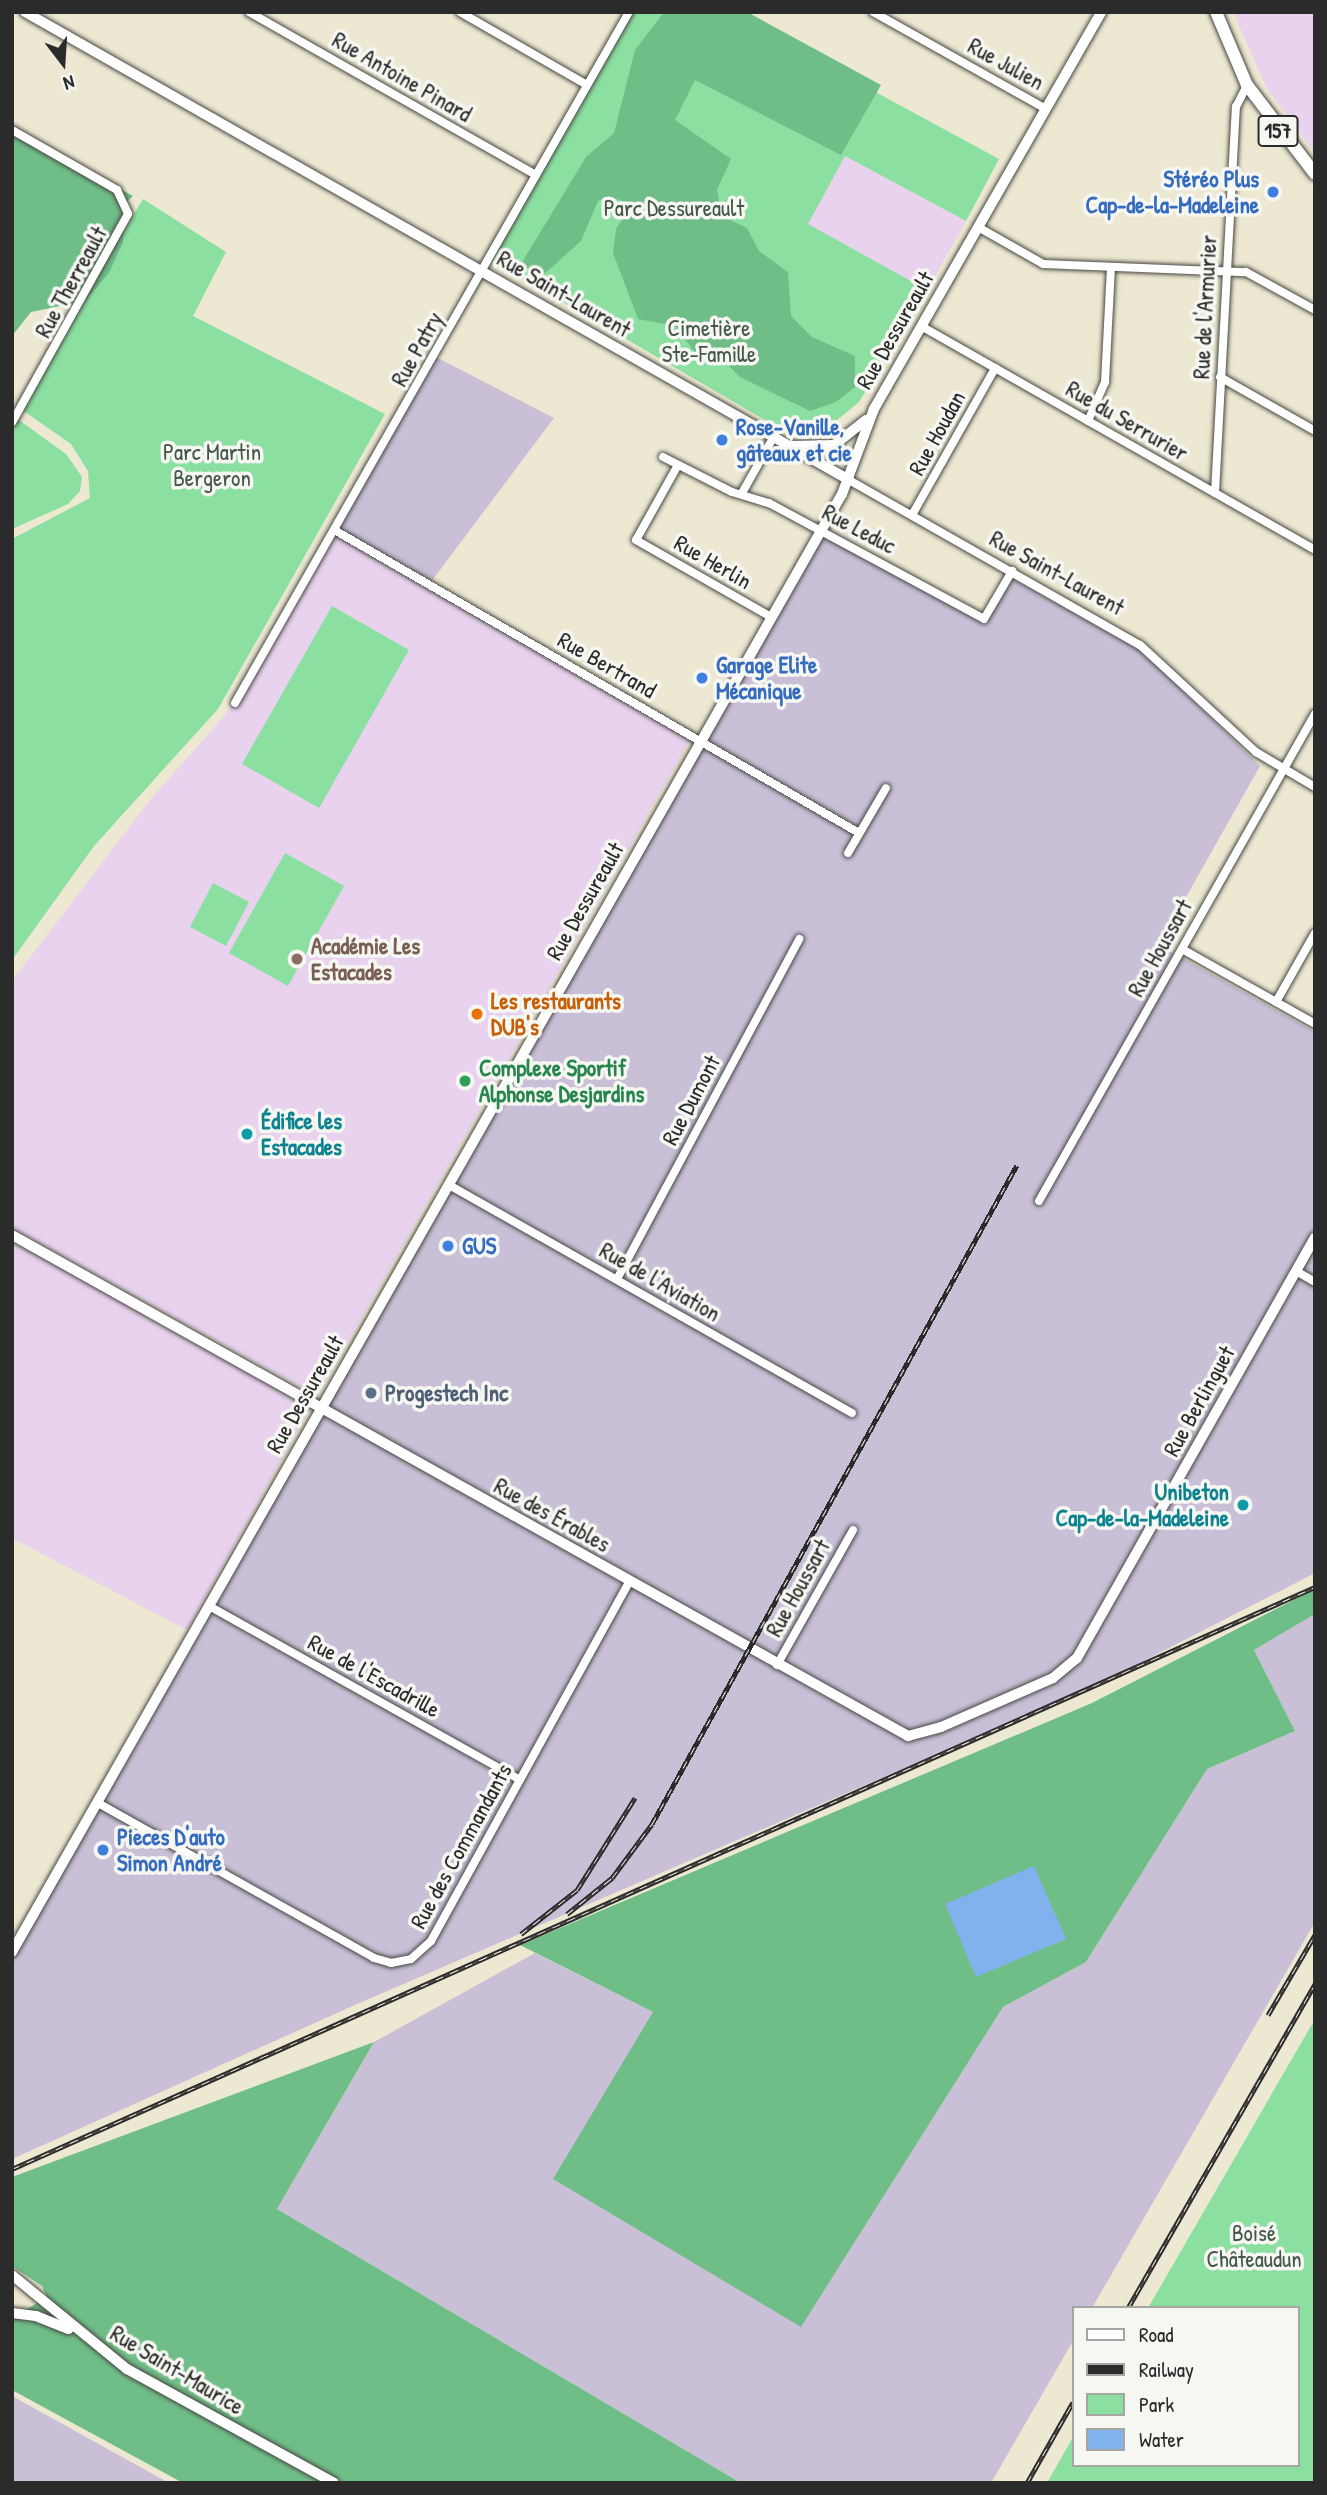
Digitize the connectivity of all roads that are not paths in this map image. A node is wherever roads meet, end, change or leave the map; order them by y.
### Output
1 (25, 12) edge
2 (248, 12) edge
3 (460, 12) edge
4 (629, 12) edge
5 (873, 12) edge
6 (1216, 12) edge
7 (1099, 13) edge
8 (587, 85) junction
9 (1247, 85) junction
10 (1046, 109) junction
11 (12, 130) edge
12 (1315, 174) edge
13 (536, 175) junction
14 (978, 227) junction
15 (1111, 268) junction
16 (1226, 271) junction
17 (482, 272) junction
18 (1315, 310) edge
19 (921, 326) junction
20 (995, 368) junction
21 (1220, 377) junction
22 (871, 416) junction
23 (1088, 421) junction
24 (12, 422) edge
25 (1315, 431) edge
26 (778, 441) junction
27 (663, 457) dead end
28 (678, 465) junction
29 (849, 480) junction
30 (742, 493) junction
31 (1215, 493) junction
32 (912, 515) junction
33 (821, 530) junction
34 (336, 531) junction
35 (1315, 550) edge
36 (1012, 571) junction
37 (771, 617) junction
38 (235, 703) dead end
39 (1315, 714) edge
40 (701, 741) junction
41 (1283, 769) junction
42 (1315, 787) edge
43 (886, 789) dead end
44 (859, 833) junction
45 (848, 853) dead end
46 (1315, 933) edge
47 (799, 939) dead end
48 (1182, 949) junction
49 (1276, 1002) junction
50 (1315, 1024) edge
51 (449, 1185) junction
52 (1039, 1201) dead end
53 (12, 1235) edge
54 (1315, 1238) edge
55 (1296, 1271) junction
56 (617, 1279) junction
57 (1315, 1282) edge
58 (321, 1409) junction
59 (852, 1413) dead end
60 (853, 1530) dead end
61 (629, 1582) junction
62 (209, 1606) junction
63 (1077, 1658) joint
64 (777, 1665) junction
65 (520, 1780) junction
66 (98, 1803) junction
67 (12, 1952) edge
68 (12, 2276) edge
69 (12, 2313) edge
70 (81, 2335) junction
71 (334, 2483) edge

1 - 17 street, Rue Saint-Laurent
2 - 13 street, Rue Antoine Pinard
3 - 8 street
4 - 8 street, Rue Patry
5 - 10 street, Rue Julien
6 - 9 main road, 157
7 - 10 street, Rue Dessureault
8 - 13 street, Rue Patry
9 - 12 main road, 157
9 - 16 street, Rue de l'Armurier
10 - 14 street, Rue Dessureault
11 - 24 street, Rue Therreault
13 - 17 street, Rue Patry
14 - 15 street
14 - 19 street, Rue Dessureault
15 - 16 street
15 - 23 street
16 - 18 street
16 - 21 street, Rue de l'Armurier
17 - 26 street, Rue Saint-Laurent
17 - 34 street, Rue Patry
19 - 20 street, Rue du Serrurier
19 - 22 street, Rue Dessureault
20 - 23 street, Rue du Serrurier
20 - 32 street, Rue Houdan
21 - 25 street
21 - 31 street, Rue de l'Armurier
22 - 26 street
22 - 29 street, Rue Dessureault
23 - 31 street, Rue du Serrurier
26 - 29 street, Rue Saint-Laurent
26 - 30 street
27 - 28 street, Rue Leduc
28 - 30 street, Rue Leduc
28 - 37 street, Rue Herlin
29 - 32 street, Rue Saint-Laurent
29 - 33 street, Rue Dessureault
30 - 33 street, Rue Leduc
31 - 35 street, Rue du Serrurier
32 - 36 street, Rue Saint-Laurent
33 - 36 street, Rue Leduc
33 - 37 street, Rue Dessureault
34 - 38 street, Rue Patry
34 - 40 street, Rue Bertrand
36 - 41 street, Rue Saint-Laurent
37 - 40 street, Rue Dessureault
39 - 41 street, Rue Houssart
40 - 44 street, Rue Bertrand
40 - 51 street, Rue Dessureault
41 - 42 street, Rue Saint-Laurent
41 - 48 street, Rue Houssart
43 - 44 street
44 - 45 street
46 - 49 street
47 - 56 street, Rue Dumont
48 - 49 street
48 - 52 street, Rue Houssart
49 - 50 street
51 - 56 street, Rue de l'Aviation
51 - 58 street, Rue Dessureault
53 - 58 street, Rue des Érables
54 - 55 street, Rue Berlinguet
55 - 57 street
55 - 63 street, Rue Berlinguet
56 - 59 street, Rue de l'Aviation
58 - 61 street, Rue des Érables
58 - 62 street, Rue Dessureault
60 - 64 street, Rue Houssart
61 - 64 street, Rue des Érables
61 - 65 street, Rue des Commandants
62 - 65 street, Rue de l'Escadrille
62 - 66 street, Rue Dessureault
63 - 64 street, Rue des Érables
65 - 66 street, Rue des Commandants
66 - 67 street, Rue Dessureault
68 - 70 street, Rue Saint-Maurice
69 - 70 street
70 - 71 street, Rue Saint-Maurice

